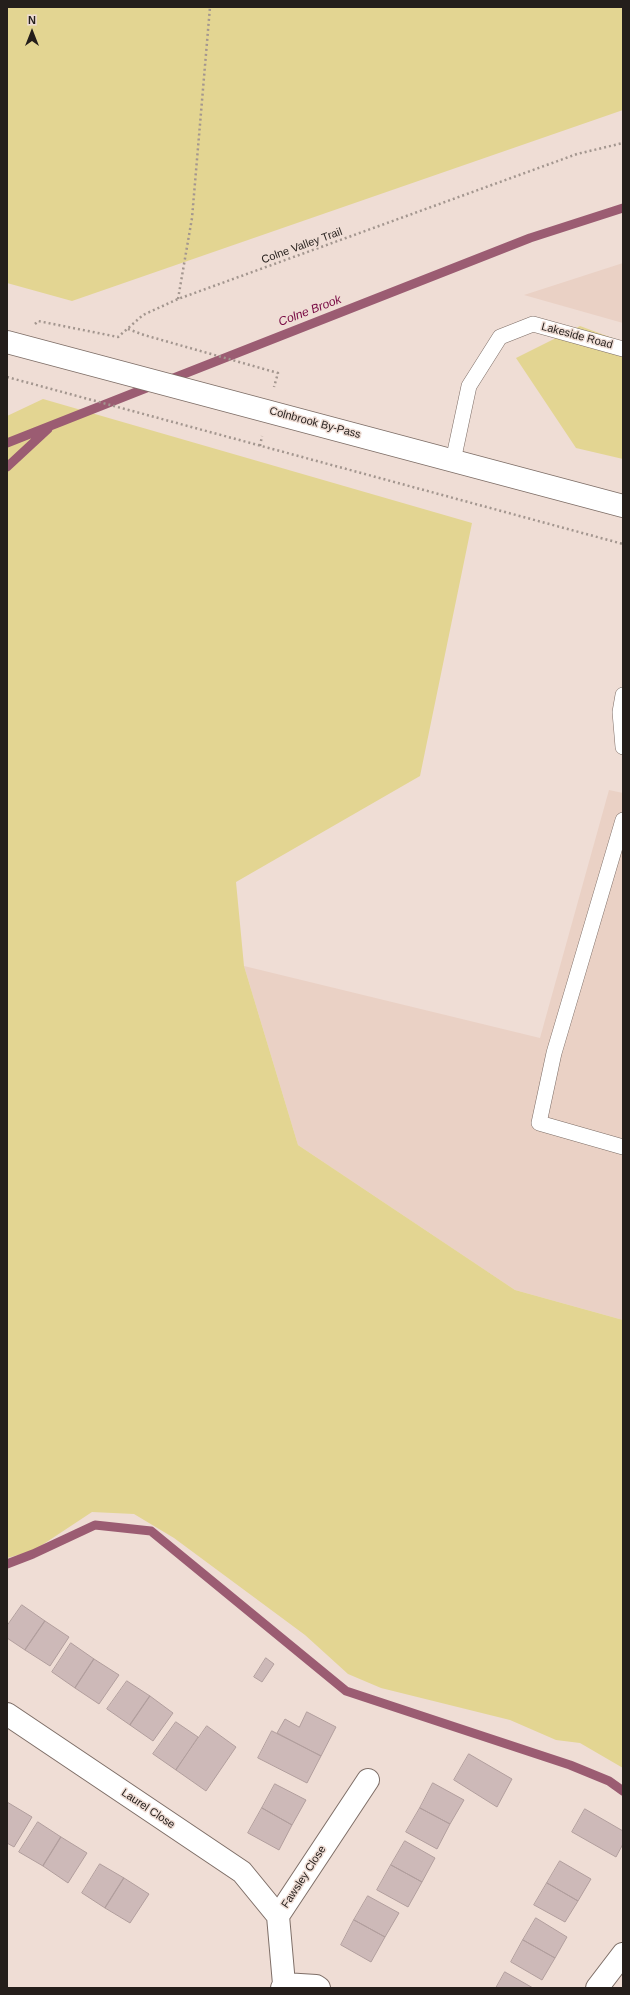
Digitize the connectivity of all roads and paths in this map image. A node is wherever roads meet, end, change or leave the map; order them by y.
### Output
1 (210, 7) edge
2 (623, 143) edge
3 (178, 299) junction
4 (128, 329) junction
5 (14, 344) edge
6 (623, 349) edge
7 (278, 373) dead end
8 (7, 377) edge
9 (453, 461) junction
10 (623, 506) edge
11 (623, 544) edge
12 (623, 695) edge
13 (623, 747) edge
14 (623, 820) edge
15 (623, 1147) edge
16 (7, 1714) edge
17 (368, 1780) dead end
18 (278, 1916) junction
19 (623, 1954) edge
20 (283, 1986) edge
21 (319, 1988) edge
22 (597, 1988) edge

1 - 3 path
2 - 3 path, Colne Valley Trail
3 - 4 path, Colne Valley Trail
4 - 5 path, Colne Valley Trail
4 - 7 path
5 - 9 main road, Colnbrook By-Pass
6 - 9 lane, Lakeside Road
8 - 11 path
9 - 10 main road, Colnbrook By-Pass
12 - 13 lane
14 - 15 lane
16 - 18 main road, Laurel Close
17 - 18 main road, Fawsley Close
18 - 20 main road, Fawsley Close
19 - 22 main road
20 - 21 main road

